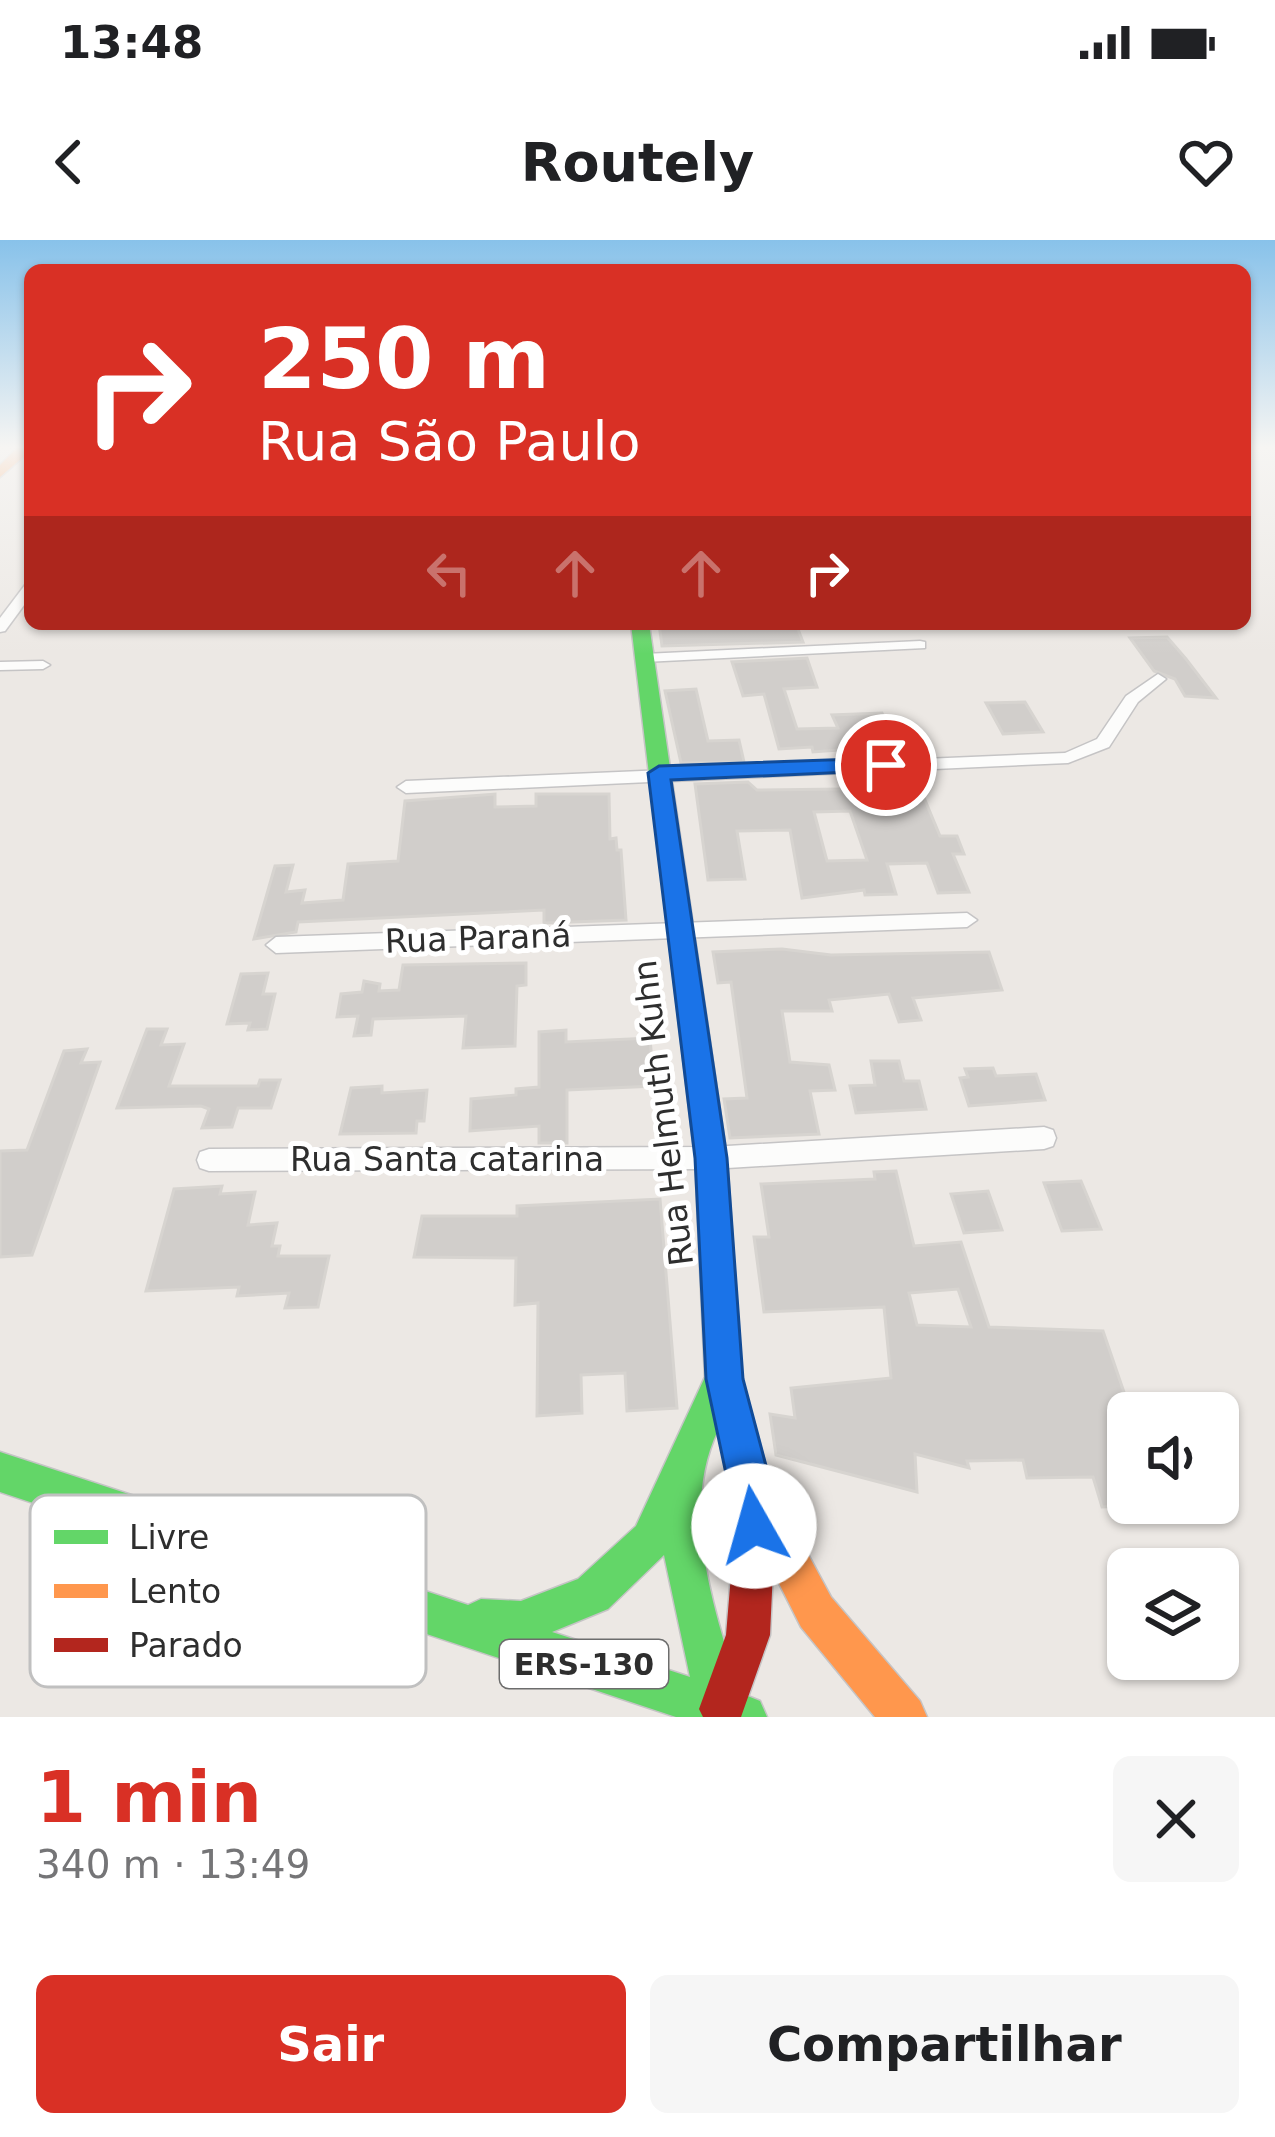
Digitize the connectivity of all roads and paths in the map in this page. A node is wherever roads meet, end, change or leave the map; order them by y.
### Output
1 (24, 597) edge
2 (0, 628) edge
3 (641, 630) edge
4 (920, 645) dead end
5 (644, 658) junction
6 (43, 664) dead end
7 (0, 666) edge
8 (1158, 680) dead end
9 (659, 773) junction
10 (406, 787) dead end
11 (967, 920) dead end
12 (677, 932) junction
13 (276, 945) dead end
14 (1044, 1138) dead end
15 (711, 1158) junction
16 (209, 1160) dead end
17 (724, 1379) junction
18 (689, 1452) junction
19 (0, 1472) edge
20 (753, 1492) junction
21 (69, 1495) edge
22 (426, 1613) edge
23 (446, 1620) junction
24 (733, 1713) edge
25 (904, 1717) edge

1 - 2 street
3 - 5 main road, Rua Helmuth Kuhn
4 - 5 street
5 - 9 main road, Rua Helmuth Kuhn
6 - 7 street
8 - 9 street
9 - 10 street
9 - 12 main road, Rua Helmuth Kuhn
11 - 12 street, Rua Paraná
12 - 13 street, Rua Paraná
12 - 15 main road, Rua Helmuth Kuhn
14 - 15 street, Rua Santa catarina
15 - 16 street, Rua Santa catarina
15 - 17 main road, Rua Helmuth Kuhn
17 - 18 main road, Rua Helmuth Kuhn
17 - 20 main road, Rua Helmuth Kuhn
18 - 23 main road
18 - 24 main road, Rua Helmuth Kuhn
19 - 21 main road, ERS-130
20 - 24 main road, Rua Helmuth Kuhn
20 - 25 main road
22 - 23 main road, ERS-130
23 - 24 main road, ERS-130

